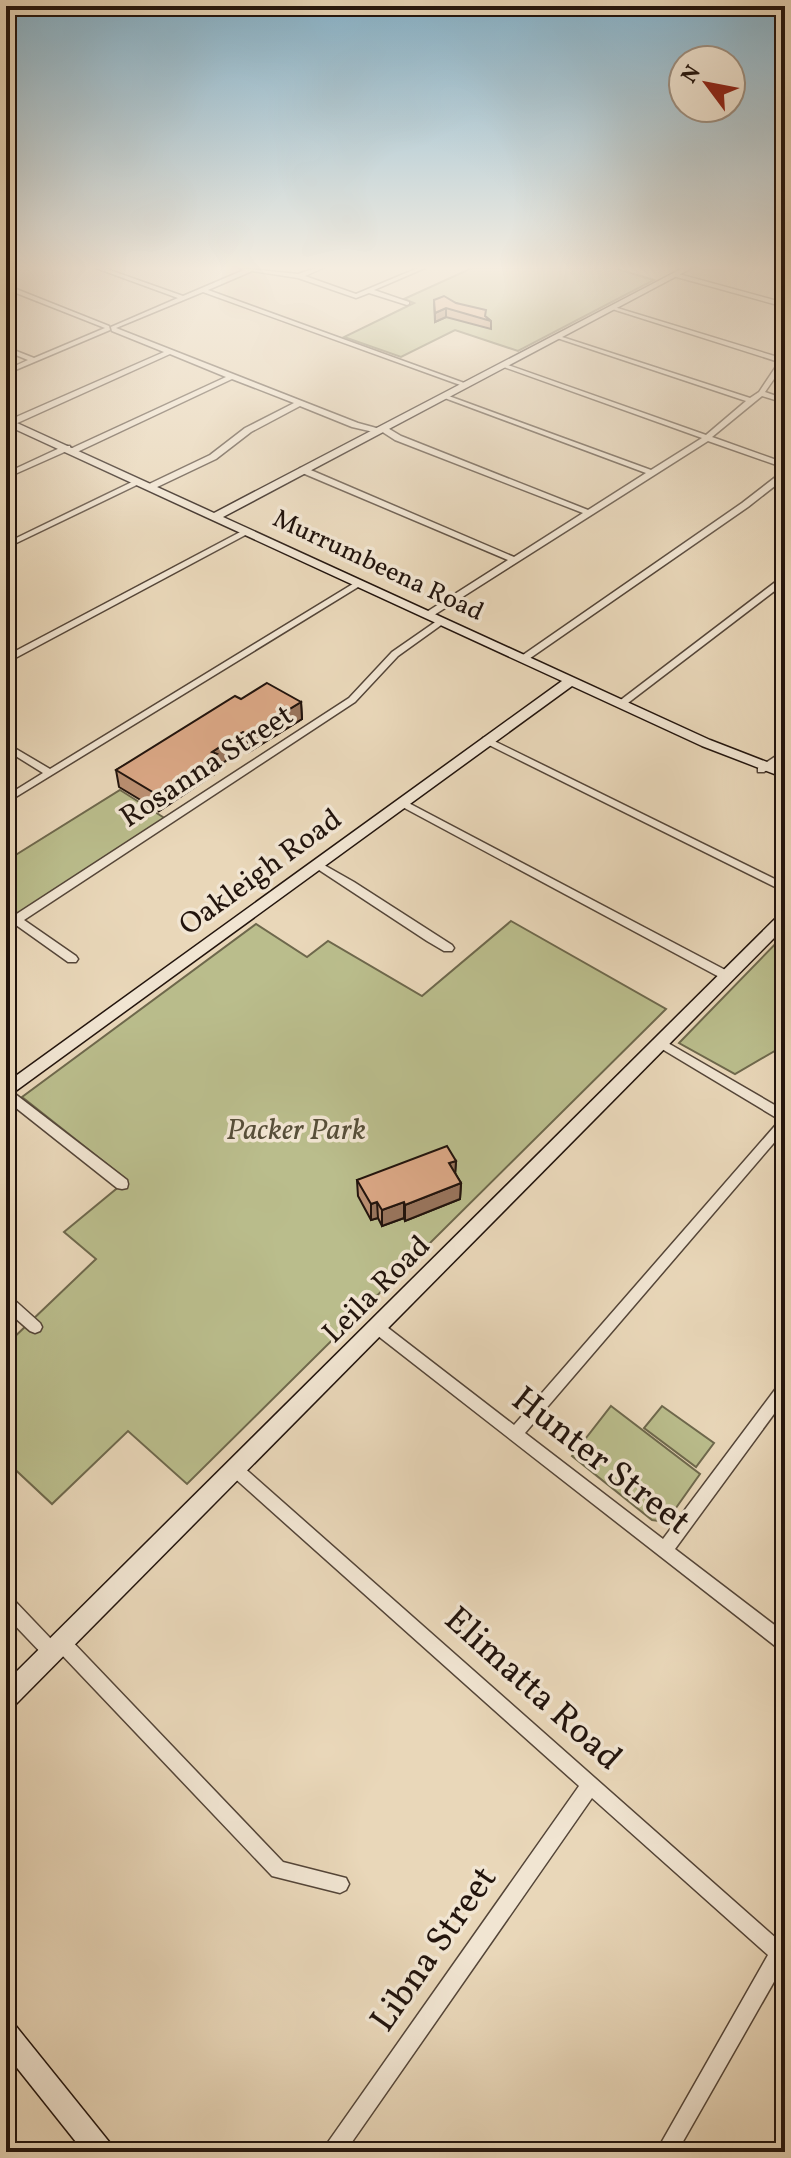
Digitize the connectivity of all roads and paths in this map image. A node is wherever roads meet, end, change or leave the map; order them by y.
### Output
1 (131, 369) edge
2 (214, 369) edge
3 (420, 369) edge
4 (496, 369) edge
5 (513, 369) edge
6 (654, 369) edge
7 (778, 369) edge
8 (233, 376) junction
9 (465, 385) junction
10 (761, 393) junction
11 (444, 396) junction
12 (752, 401) junction
13 (785, 401) edge
14 (300, 403) junction
15 (8, 422) edge
16 (376, 432) junction
17 (707, 438) junction
18 (70, 450) junction
19 (785, 466) edge
20 (303, 470) junction
21 (652, 473) junction
22 (785, 474) edge
23 (6, 476) edge
24 (142, 484) junction
25 (589, 513) junction
26 (214, 517) junction
27 (243, 530) junction
28 (6, 546) edge
29 (514, 560) junction
30 (785, 579) edge
31 (361, 584) junction
32 (428, 615) junction
33 (444, 622) junction
34 (523, 659) junction
35 (6, 660) edge
36 (568, 680) junction
37 (621, 704) junction
38 (486, 740) junction
39 (6, 746) edge
40 (785, 754) edge
41 (770, 770) edge
42 (50, 773) junction
43 (785, 782) edge
44 (6, 800) edge
45 (401, 802) junction
46 (317, 864) junction
47 (785, 888) edge
48 (785, 918) edge
49 (11, 923) edge
50 (448, 948) dead end
51 (72, 959) dead end
52 (727, 976) junction
53 (661, 1043) junction
54 (6, 1092) edge
55 (785, 1120) edge
56 (122, 1184) dead end
57 (6, 1301) edge
58 (35, 1327) dead end
59 (378, 1328) junction
60 (785, 1388) edge
61 (516, 1433) junction
62 (236, 1470) junction
63 (665, 1550) junction
64 (6, 1604) edge
65 (785, 1643) edge
66 (56, 1647) junction
67 (6, 1698) edge
68 (590, 1785) junction
69 (340, 1884) dead end
70 (782, 1955) edge
71 (10, 2048) edge
72 (101, 2152) edge
73 (333, 2152) edge
74 (666, 2152) edge

1 - 15 street
2 - 8 street
3 - 9 street
4 - 9 street
5 - 17 street
6 - 12 street
7 - 10 street
8 - 14 street
8 - 18 street
9 - 11 street
10 - 12 street
10 - 13 street
11 - 16 street
11 - 21 street
12 - 17 street
14 - 16 street
14 - 24 street
15 - 18 street, Murrumbeena Road
16 - 20 street
16 - 25 street
17 - 19 street
17 - 21 street
18 - 23 street
18 - 24 street, Murrumbeena Road
20 - 26 street
20 - 29 street
21 - 25 street
22 - 34 street
24 - 26 street, Murrumbeena Road
24 - 28 street
25 - 29 street
26 - 27 street, Murrumbeena Road
27 - 31 street, Murrumbeena Road
27 - 35 street
29 - 32 street
30 - 37 street
31 - 32 street, Murrumbeena Road
31 - 42 street
32 - 33 street, Murrumbeena Road
33 - 34 street, Murrumbeena Road
33 - 49 street, Rosanna Street
34 - 36 street, Murrumbeena Road
36 - 37 street, Murrumbeena Road
36 - 38 street, Oakleigh Road
37 - 41 street, Murrumbeena Road
38 - 45 street, Oakleigh Road
38 - 47 street
39 - 42 street
40 - 41 street
41 - 43 street, Murrumbeena Road
42 - 44 street
45 - 46 street, Oakleigh Road
45 - 52 street
46 - 50 street
46 - 54 street, Oakleigh Road
48 - 52 street, Leila Road
49 - 51 street
52 - 53 street, Leila Road
53 - 55 street
53 - 59 street, Leila Road
54 - 56 street
55 - 61 street
57 - 58 street
59 - 61 street, Hunter Street
59 - 62 street, Leila Road
60 - 63 street
61 - 63 street, Hunter Street
62 - 66 street, Leila Road
62 - 68 street, Elimatta Road
63 - 65 street, Hunter Street
64 - 66 street
66 - 67 street, Leila Road
66 - 69 street
68 - 70 street, Elimatta Road
68 - 73 street, Libna Street
70 - 74 street
71 - 72 street

